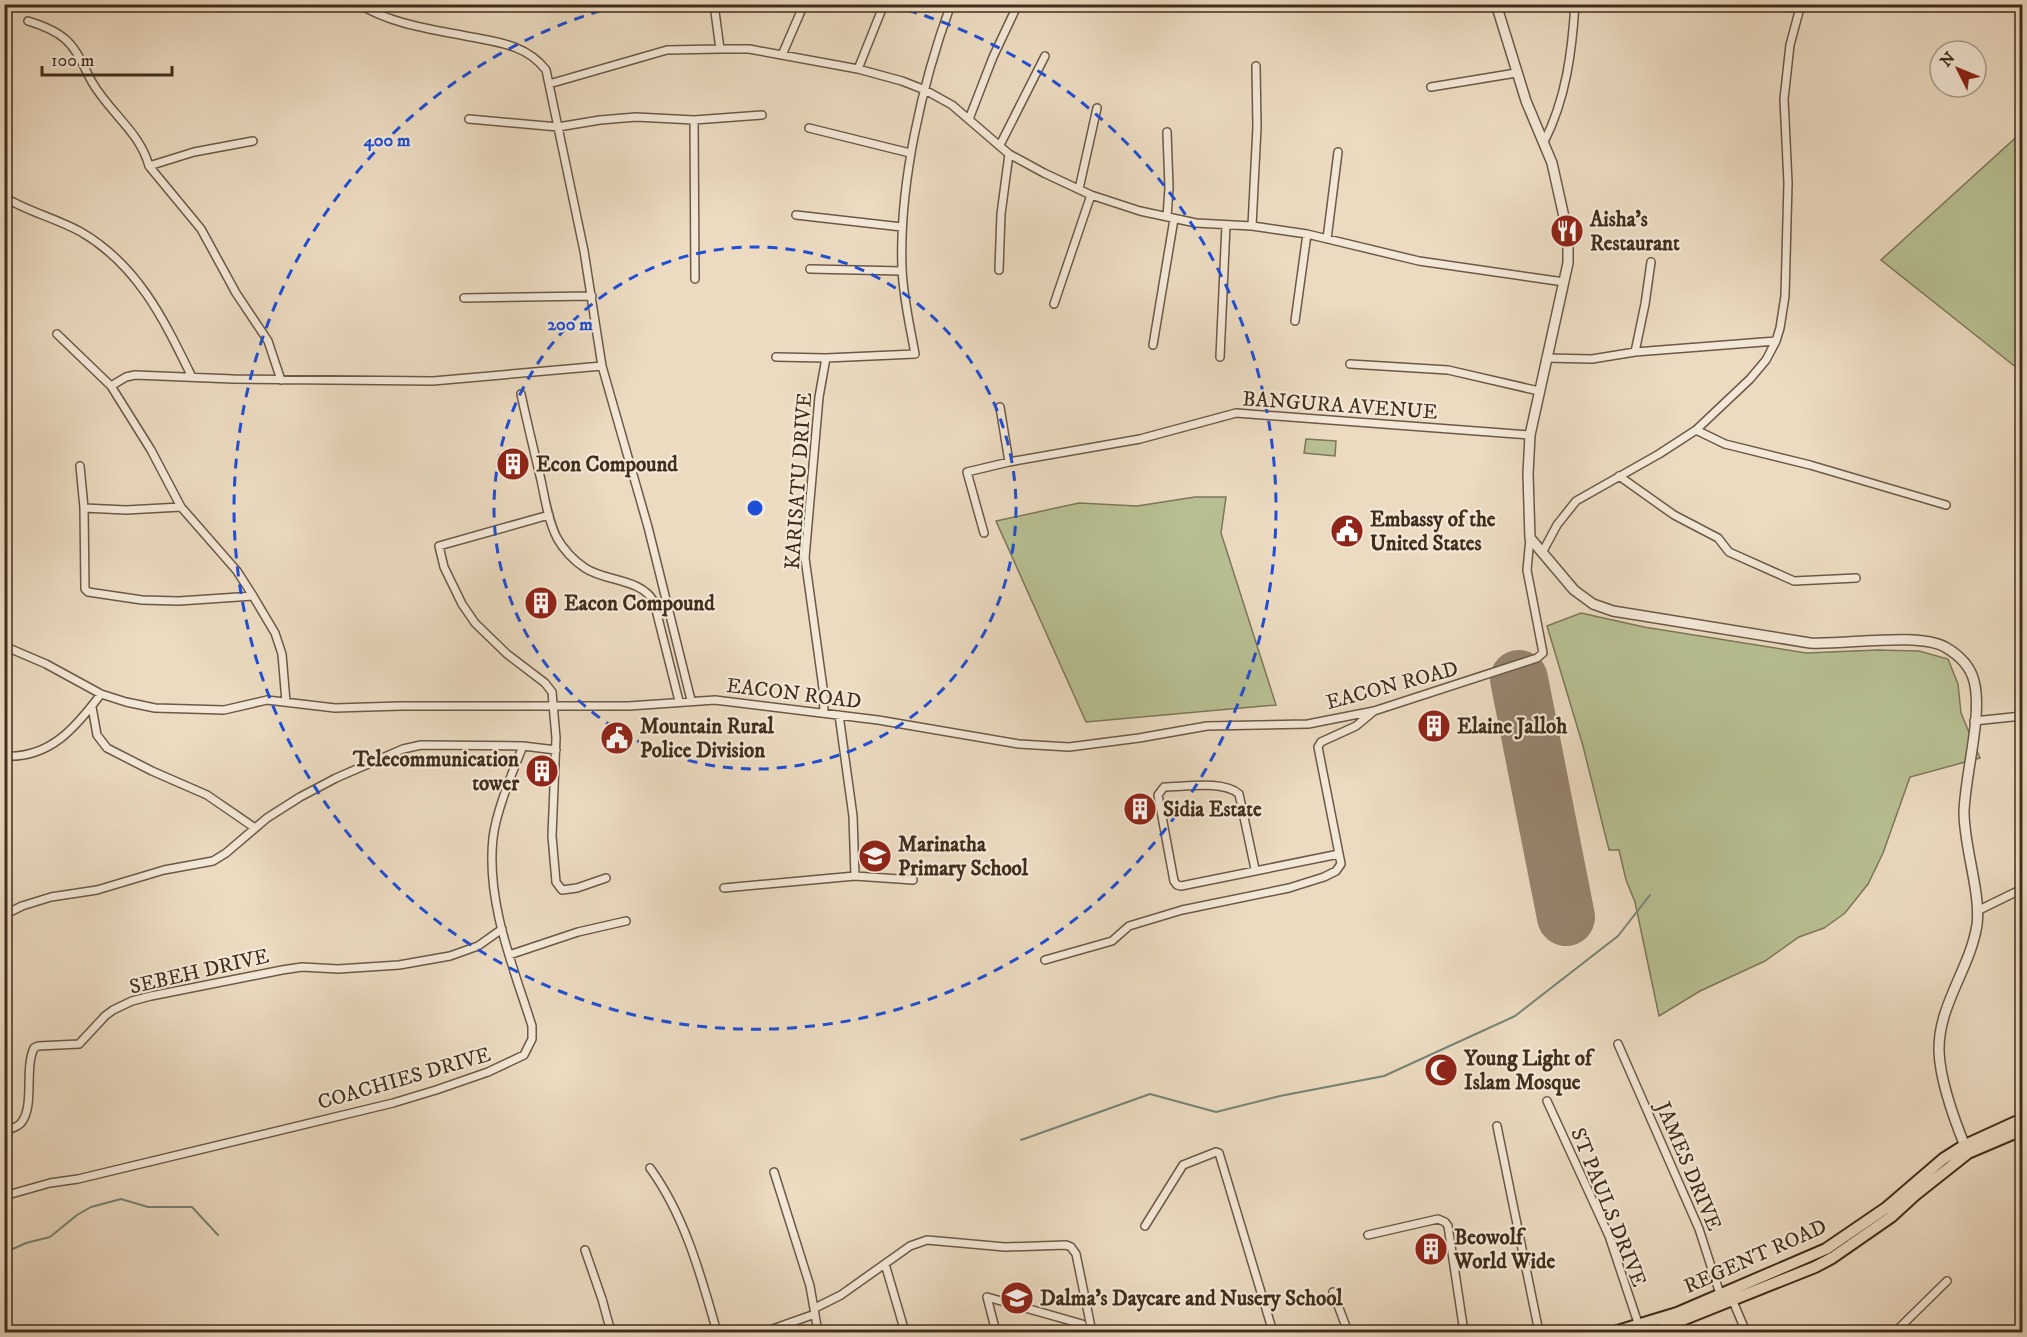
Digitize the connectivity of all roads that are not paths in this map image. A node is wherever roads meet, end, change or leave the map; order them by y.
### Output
1 (359, 4) edge
2 (714, 4) edge
3 (804, 4) edge
4 (884, 4) edge
5 (951, 4) edge
6 (1018, 4) edge
7 (1496, 4) edge
8 (1575, 4) edge
9 (1801, 4) edge
10 (28, 21) dead end
11 (720, 49) junction
12 (782, 55) junction
13 (1046, 56) dead end
14 (1256, 66) dead end
15 (858, 69) junction
16 (1516, 73) junction
17 (549, 84) junction
18 (1431, 87) dead end
19 (926, 90) junction
20 (1097, 108) dead end
21 (762, 115) dead end
22 (969, 118) junction
23 (469, 119) dead end
24 (693, 120) junction
25 (558, 127) junction
26 (809, 128) dead end
27 (1167, 132) dead end
28 (253, 141) dead end
29 (1544, 142) junction
30 (1000, 145) junction
31 (1338, 152) dead end
32 (910, 153) junction
33 (1009, 154) junction
34 (149, 166) junction
35 (1079, 189) junction
36 (1091, 195) junction
37 (4, 197) edge
38 (796, 215) dead end
39 (1170, 218) junction
40 (1226, 225) junction
41 (1252, 226) junction
42 (902, 227) junction
43 (1307, 234) junction
44 (1327, 239) junction
45 (1650, 262) dead end
46 (810, 269) dead end
47 (999, 270) dead end
48 (902, 271) junction
49 (694, 279) dead end
50 (1564, 282) junction
51 (592, 296) junction
52 (464, 298) dead end
53 (1054, 304) dead end
54 (1295, 321) dead end
55 (57, 334) dead end
56 (1776, 341) junction
57 (1153, 345) dead end
58 (1635, 352) junction
59 (776, 357) dead end
60 (1220, 357) dead end
61 (826, 358) junction
62 (1546, 358) junction
63 (1350, 364) dead end
64 (602, 366) junction
65 (192, 377) junction
66 (281, 380) junction
67 (111, 386) junction
68 (1539, 390) junction
69 (521, 394) dead end
70 (1000, 407) dead end
71 (1696, 430) junction
72 (1530, 435) junction
73 (1009, 462) junction
74 (80, 466) dead end
75 (1619, 476) junction
76 (1946, 505) dead end
77 (181, 507) junction
78 (84, 508) junction
79 (549, 515) junction
80 (984, 532) dead end
81 (1530, 538) junction
82 (1542, 553) junction
83 (1856, 578) dead end
84 (253, 596) junction
85 (4, 646) edge
86 (101, 694) junction
87 (691, 700) junction
88 (679, 701) junction
89 (285, 702) junction
90 (92, 707) junction
91 (554, 707) junction
92 (1374, 711) junction
93 (824, 713) junction
94 (838, 715) junction
95 (2022, 716) edge
96 (1974, 721) junction
97 (523, 746) junction
98 (556, 750) junction
99 (4, 756) edge
100 (255, 828) junction
101 (1339, 854) junction
102 (1255, 869) junction
103 (855, 876) junction
104 (606, 878) dead end
105 (913, 880) dead end
106 (724, 888) dead end
107 (2022, 889) edge
108 (1977, 911) junction
109 (4, 915) edge
110 (626, 921) dead end
111 (502, 929) junction
112 (509, 955) junction
113 (1045, 960) dead end
114 (1618, 1044) dead end
115 (1547, 1101) dead end
116 (2022, 1119) edge
117 (1497, 1126) dead end
118 (2022, 1130) edge
119 (4, 1131) edge
120 (1967, 1149) junction
121 (650, 1168) dead end
122 (774, 1172) dead end
123 (4, 1196) edge
124 (1145, 1226) dead end
125 (1368, 1235) dead end
126 (585, 1250) dead end
127 (885, 1264) junction
128 (1947, 1281) dead end
129 (1333, 1292) dead end
130 (1726, 1297) junction
131 (815, 1311) junction
132 (1082, 1324) dead end
133 (1639, 1326) junction
134 (610, 1332) edge
135 (717, 1332) edge
136 (764, 1332) edge
137 (818, 1332) edge
138 (905, 1332) edge
139 (996, 1332) edge
140 (1092, 1332) edge
141 (1273, 1332) edge
142 (1348, 1332) edge
143 (1464, 1332) edge
144 (1539, 1332) edge
145 (1614, 1332) edge
146 (1652, 1332) edge
147 (1746, 1332) edge
148 (1895, 1332) edge

1 - 17 street
2 - 11 street
3 - 12 street
4 - 15 street
5 - 19 street
6 - 22 street
7 - 16 street
8 - 29 street
9 - 56 street
10 - 34 street
11 - 12 street
11 - 17 street
12 - 15 street
13 - 30 street
14 - 41 street
15 - 19 street
16 - 18 street
16 - 29 street
17 - 25 street
19 - 22 street
19 - 32 street
20 - 35 street
21 - 24 street
22 - 30 street
23 - 25 street
24 - 25 street
24 - 49 street
25 - 51 street
26 - 32 street
27 - 39 street
28 - 34 street
29 - 50 street
30 - 33 street
31 - 44 street
32 - 42 street
33 - 35 street
33 - 47 street
34 - 66 street
35 - 36 street
36 - 39 street
36 - 53 street
37 - 65 street
38 - 42 street
39 - 40 street
39 - 57 street
40 - 41 street
40 - 60 street
41 - 43 street
42 - 48 street
43 - 44 street
43 - 54 street
44 - 50 street
45 - 58 street
46 - 48 street
48 - 61 street
50 - 62 street
51 - 52 street
51 - 64 street
55 - 67 street
56 - 58 street
56 - 71 street
58 - 62 street
59 - 61 street
61 - 93 street, KARISATU DRIVE
62 - 68 street
63 - 68 street
64 - 66 street
64 - 87 street
65 - 66 street
65 - 67 street
67 - 77 street
68 - 72 street
69 - 79 street
70 - 73 street
71 - 75 street
71 - 76 street
72 - 73 street, BANGURA AVENUE
72 - 81 street
73 - 80 street, BANGURA AVENUE
74 - 78 street
75 - 82 street
75 - 83 street
77 - 78 street
77 - 84 street
78 - 84 street
79 - 88 street
79 - 91 street
81 - 82 street
81 - 92 street, EACON ROAD
82 - 96 street
84 - 89 street
85 - 86 street, EACON ROAD
86 - 89 street, EACON ROAD
86 - 90 street
87 - 88 street, EACON ROAD
87 - 93 street, EACON ROAD
88 - 91 street, EACON ROAD
89 - 91 street, EACON ROAD
90 - 99 street
90 - 100 street
91 - 98 street
92 - 94 street, EACON ROAD
92 - 101 street
93 - 94 street, EACON ROAD
94 - 103 street
95 - 96 street
96 - 108 street
97 - 98 street
97 - 100 street
97 - 111 street, COACHIES DRIVE
98 - 104 street
100 - 109 street
101 - 102 street
101 - 113 street
102 - 102 street
103 - 105 street
103 - 106 street
107 - 108 street
108 - 120 street
110 - 112 street
111 - 112 street, COACHIES DRIVE
111 - 119 street, SEBEH DRIVE
112 - 123 street, COACHIES DRIVE
114 - 130 street, JAMES DRIVE
115 - 133 street, ST PAULS DRIVE
116 - 120 main road, REGENT ROAD
117 - 144 street
118 - 120 main road, REGENT ROAD
120 - 130 main road, REGENT ROAD
121 - 135 street
122 - 131 street
124 - 141 street
125 - 143 street
126 - 134 street
127 - 131 street
127 - 138 street
127 - 140 street
128 - 148 street
129 - 142 street
130 - 133 main road, REGENT ROAD
130 - 146 main road, REGENT ROAD
130 - 147 street, JAMES DRIVE
131 - 136 street
131 - 137 street
132 - 139 street
133 - 145 main road, REGENT ROAD

